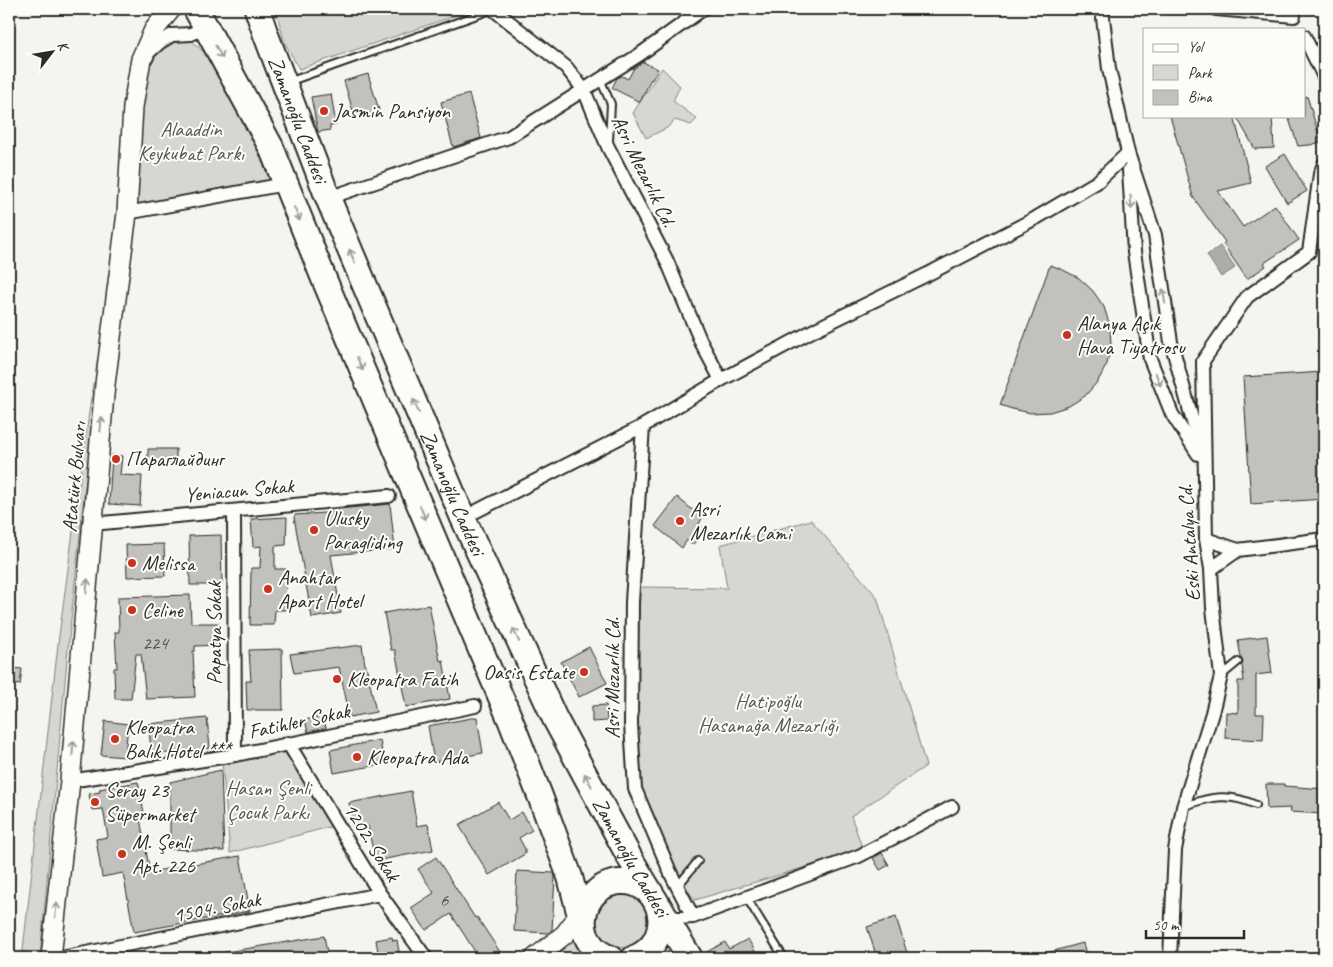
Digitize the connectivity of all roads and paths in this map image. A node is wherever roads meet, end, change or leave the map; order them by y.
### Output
1 (171, 9) edge
2 (257, 9) edge
3 (266, 9) edge
4 (494, 9) edge
5 (703, 9) edge
6 (1102, 9) edge
7 (1216, 9) edge
8 (1294, 12) edge
9 (201, 18) edge
10 (1301, 28) edge
11 (266, 35) junction
12 (1306, 40) edge
13 (139, 75) junction
14 (1324, 77) edge
15 (600, 80) junction
16 (284, 84) junction
17 (584, 90) junction
18 (608, 147) junction
19 (1128, 153) junction
20 (1324, 164) edge
21 (285, 184) junction
22 (328, 198) junction
23 (127, 213) junction
24 (721, 380) junction
25 (644, 426) junction
26 (1204, 463) junction
27 (389, 496) dead end
28 (234, 511) junction
29 (463, 518) junction
30 (92, 524) junction
31 (1324, 538) edge
32 (1206, 539) junction
33 (1238, 550) junction
34 (1211, 569) junction
35 (1238, 662) dead end
36 (1221, 676) junction
37 (475, 706) dead end
38 (288, 743) junction
39 (235, 754) junction
40 (70, 781) junction
41 (1256, 805) dead end
42 (952, 807) dead end
43 (1184, 807) junction
44 (698, 861) dead end
45 (680, 888) junction
46 (380, 894) junction
47 (746, 897) junction
48 (584, 914) junction
49 (664, 915) junction
50 (693, 917) junction
51 (643, 953) edge
52 (602, 955) edge
53 (50, 958) edge
54 (61, 958) edge
55 (426, 958) edge
56 (535, 958) edge
57 (690, 958) edge
58 (784, 958) edge
59 (1170, 958) edge

1 - 13 street, Atatürk Bulvarı
2 - 11 highway, Zamanoğlu Caddesi
3 - 11 street
4 - 16 lane
4 - 17 street, Asri Mezarlık Cd.
5 - 15 street
6 - 19 street
7 - 8 street
8 - 10 street
9 - 13 street
9 -> 21 highway, Zamanoğlu Caddesi
11 - 16 highway, Zamanoğlu Caddesi
12 - 14 street
13 - 23 street, Atatürk Bulvarı
15 - 17 street
15 - 18 lane
16 - 22 highway, Zamanoğlu Caddesi
17 - 18 street, Asri Mezarlık Cd.
17 - 22 street
18 - 24 street, Asri Mezarlık Cd.
19 - 24 street
26 -> 19 street
19 -> 26 street
20 - 26 street, Eski Antalya Cd.
21 - 23 street
21 -> 48 highway, Zamanoğlu Caddesi
29 -> 22 highway, Zamanoğlu Caddesi
30 -> 23 street, Atatürk Bulvarı
24 - 25 street
25 - 29 street
25 - 45 street, Asri Mezarlık Cd.
26 - 32 street, Eski Antalya Cd.
27 - 28 street, Yeniacun Sokak
28 - 30 street, Yeniacun Sokak
28 - 39 street, Papatya Sokak
49 -> 29 highway, Zamanoğlu Caddesi
40 -> 30 street, Atatürk Bulvarı
31 - 33 street
32 - 33 street
32 - 34 street, Eski Antalya Cd.
33 - 34 street
34 - 36 street, Eski Antalya Cd.
35 - 36 lane
36 - 43 street, Eski Antalya Cd.
37 - 38 street, Fatihler Sokak
38 - 39 street, Fatihler Sokak
38 - 46 street, 1202. Sokak
39 - 40 street, Fatihler Sokak
53 -> 40 street, Atatürk Bulvarı
41 - 43 lane
42 - 47 street
43 - 59 street, Eski Antalya Cd.
44 - 45 lane
45 - 50 street, Asri Mezarlık Cd.
46 - 54 street, 1504. Sokak
46 - 55 street, 1202. Sokak
47 - 50 street
47 - 58 lane
48 - 49 highway
48 - 52 highway, Zamanoğlu Caddesi
48 - 56 street
49 - 50 street
49 - 50 street
49 - 51 street
49 - 51 highway
49 - 57 highway, Zamanoğlu Caddesi

